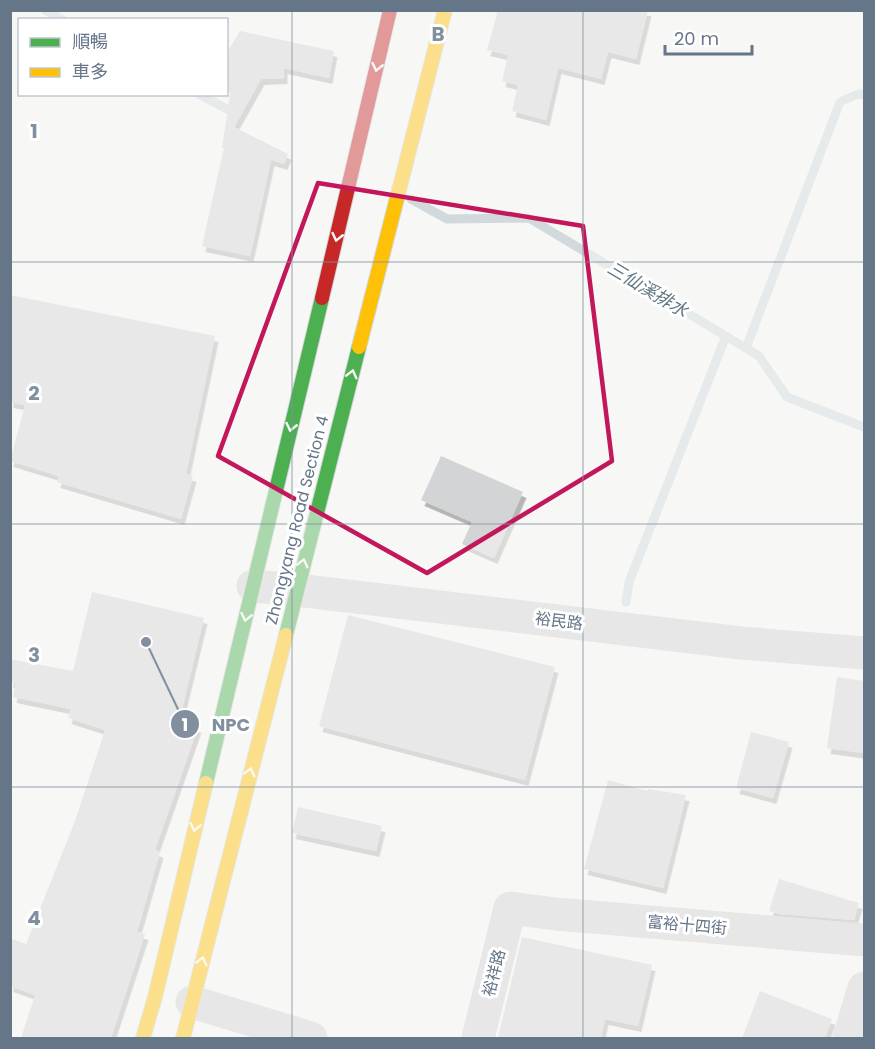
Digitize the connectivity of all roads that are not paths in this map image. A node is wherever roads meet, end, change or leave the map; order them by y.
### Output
1 (390, 10) edge
2 (445, 10) edge
3 (253, 586) junction
4 (297, 590) junction
5 (864, 653) edge
6 (510, 908) joint
7 (864, 940) edge
8 (864, 988) edge
9 (192, 1002) junction
10 (143, 1038) edge
11 (183, 1038) edge
12 (311, 1038) edge
13 (478, 1038) edge
14 (849, 1038) edge

1 -> 3 street, Zhongyang Road Section 4
4 -> 2 street, Zhongyang Road Section 4
3 - 4 street, 裕民路
3 -> 10 street, Zhongyang Road Section 4
4 - 5 street, 裕民路
9 -> 4 street, Zhongyang Road Section 4
6 - 7 street, 富裕十四街
6 - 13 street, 裕祥路
8 - 14 street
9 - 11 street, Zhongyang Road Section 4
9 - 12 street

